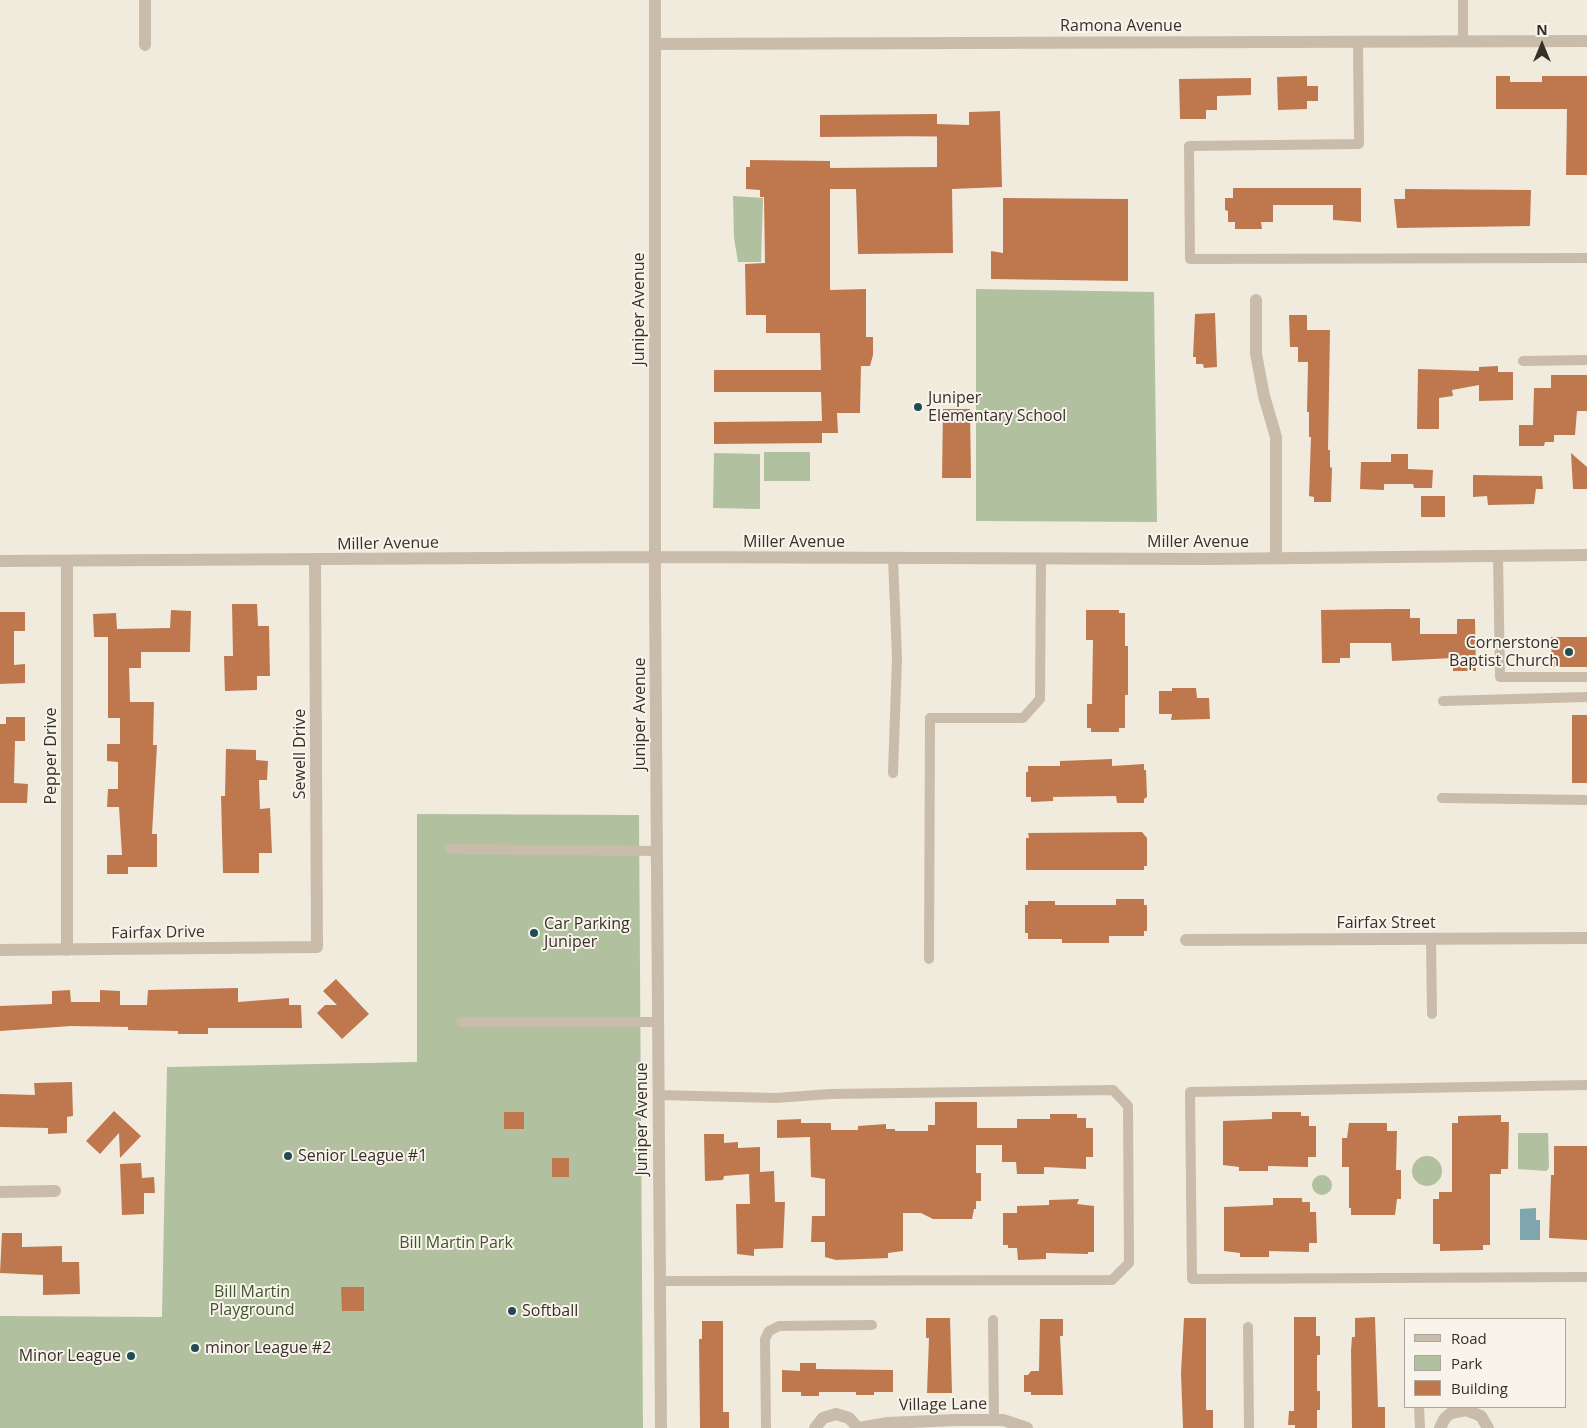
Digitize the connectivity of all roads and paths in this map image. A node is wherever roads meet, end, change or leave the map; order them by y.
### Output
1 (146, 0) edge
2 (655, 0) edge
3 (1463, 0) edge
4 (1587, 41) edge
5 (1358, 42) junction
6 (1463, 42) junction
7 (656, 44) junction
8 (145, 45) dead end
9 (1587, 258) edge
10 (1256, 300) dead end
11 (1587, 360) edge
12 (1523, 361) dead end
13 (1587, 555) edge
14 (1498, 556) junction
15 (655, 557) junction
16 (893, 558) junction
17 (1041, 558) junction
18 (1276, 558) junction
19 (68, 561) junction
20 (315, 561) junction
21 (0, 562) edge
22 (1587, 678) edge
23 (1587, 697) edge
24 (1443, 701) dead end
25 (893, 772) dead end
26 (1442, 798) dead end
27 (1587, 800) edge
28 (450, 849) dead end
29 (657, 851) junction
30 (1587, 938) edge
31 (1431, 939) junction
32 (1186, 940) dead end
33 (317, 947) joint
34 (0, 950) edge
35 (67, 950) junction
36 (929, 959) dead end
37 (1432, 1014) dead end
38 (461, 1022) dead end
39 (658, 1022) junction
40 (1587, 1085) edge
41 (658, 1095) junction
42 (55, 1191) dead end
43 (0, 1192) edge
44 (1587, 1277) edge
45 (660, 1281) junction
46 (993, 1320) dead end
47 (872, 1325) dead end
48 (1248, 1327) dead end
49 (1419, 1408) edge
50 (994, 1420) junction
51 (956, 1424) edge
52 (661, 1428) edge
53 (766, 1428) edge
54 (815, 1428) edge
55 (858, 1428) edge
56 (1027, 1428) edge
57 (1249, 1428) edge
58 (1420, 1428) edge
59 (1440, 1428) edge
60 (1488, 1428) edge

1 - 8 street
2 - 7 street, Juniper Avenue
3 - 6 lane
4 - 6 street, Ramona Avenue
5 - 6 street, Ramona Avenue
5 - 7 street, Ramona Avenue
5 - 9 lane
7 - 15 street, Juniper Avenue
10 - 18 street
11 - 12 lane
13 - 14 street, Miller Avenue
14 - 18 street, Miller Avenue
14 - 22 lane
15 - 16 street, Miller Avenue
15 - 20 street, Miller Avenue
15 - 29 street, Juniper Avenue
16 - 17 street, Miller Avenue
16 - 25 lane
17 - 18 street, Miller Avenue
17 - 36 lane
19 - 20 street, Miller Avenue
19 - 21 street, Miller Avenue
19 - 35 street, Pepper Drive
20 - 33 street, Sewell Drive
23 - 24 lane
26 - 27 lane
28 - 29 lane
29 - 39 street, Juniper Avenue
30 - 31 street, Fairfax Street
31 - 32 street, Fairfax Street
31 - 37 lane
33 - 35 street, Fairfax Drive
34 - 35 street, Fairfax Drive
38 - 39 lane
39 - 41 street, Juniper Avenue
40 - 44 lane
41 - 45 street, Juniper Avenue
41 - 45 lane
42 - 43 street
45 - 52 street, Juniper Avenue
46 - 50 lane
47 - 53 lane
48 - 57 lane
49 - 58 lane
50 - 51 street, Village Lane
50 - 56 street, Village Lane
51 - 55 street, Village Lane
54 - 55 street
59 - 60 street

